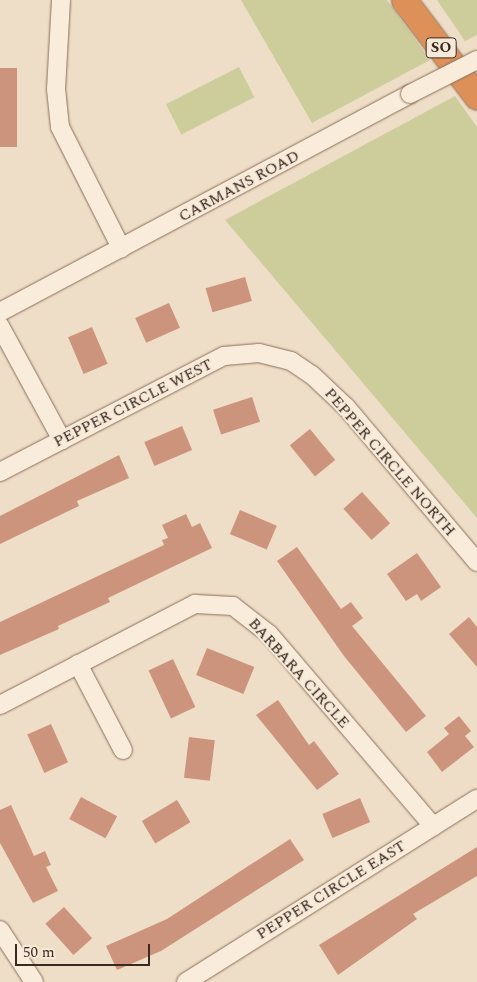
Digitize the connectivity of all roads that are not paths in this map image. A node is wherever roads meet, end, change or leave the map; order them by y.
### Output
1 (61, 0) edge
2 (404, 0) edge
3 (477, 60) edge
4 (477, 97) edge
5 (121, 248) junction
6 (0, 312) edge
7 (0, 326) edge
8 (272, 356) joint
9 (62, 440) junction
10 (0, 472) edge
11 (477, 562) edge
12 (78, 664) junction
13 (0, 706) edge
14 (123, 750) dead end
15 (477, 799) edge
16 (432, 826) junction
17 (0, 930) edge
18 (34, 982) edge
19 (186, 982) edge

1 - 5 street
2 - 4 highway, SO
3 - 5 street, CARMANS ROAD, bridge
5 - 6 street, CARMANS ROAD
7 - 9 street
8 - 9 street, PEPPER CIRCLE WEST
8 - 11 street, PEPPER CIRCLE NORTH
9 - 10 street, PEPPER CIRCLE WEST
12 - 13 street, BARBARA CIRCLE
12 - 14 street
12 - 16 street, BARBARA CIRCLE
15 - 16 street, PEPPER CIRCLE EAST
16 - 19 street, PEPPER CIRCLE EAST
17 - 18 street

